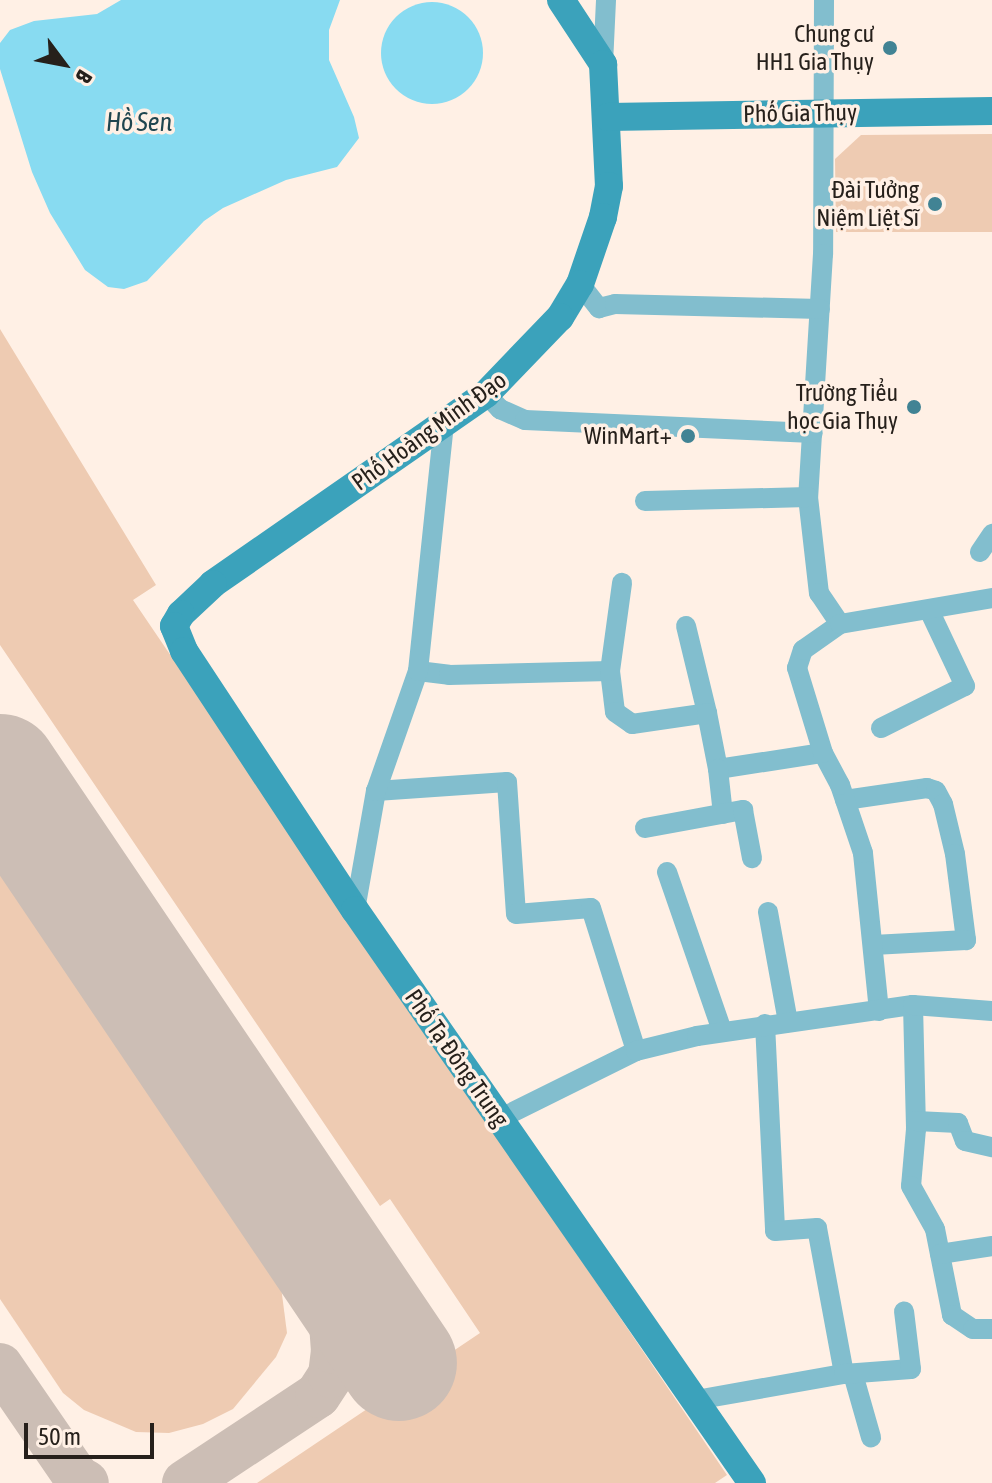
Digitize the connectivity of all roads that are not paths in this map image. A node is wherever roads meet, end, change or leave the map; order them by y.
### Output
1 (561, 0) edge
2 (606, 0) edge
3 (824, 0) edge
4 (603, 64) junction
5 (992, 111) edge
6 (825, 112) junction
7 (608, 117) junction
8 (580, 284) junction
9 (820, 309) junction
10 (486, 394) junction
11 (444, 424) junction
12 (813, 433) junction
13 (808, 497) junction
14 (645, 501) dead end
15 (992, 534) edge
16 (980, 552) dead end
17 (622, 583) dead end
18 (992, 598) edge
19 (930, 612) junction
20 (840, 624) junction
21 (174, 626) joint
22 (686, 626) dead end
23 (418, 671) junction
24 (610, 671) junction
25 (707, 713) junction
26 (881, 728) dead end
27 (823, 753) junction
28 (718, 769) junction
29 (376, 791) junction
30 (845, 800) junction
31 (723, 814) junction
32 (645, 828) dead end
33 (752, 858) dead end
34 (667, 872) dead end
35 (355, 910) junction
36 (768, 912) dead end
37 (873, 945) junction
38 (913, 1005) junction
39 (879, 1011) junction
40 (992, 1011) edge
41 (788, 1022) junction
42 (765, 1024) junction
43 (722, 1031) junction
44 (636, 1051) junction
45 (499, 1119) junction
46 (916, 1121) junction
47 (992, 1147) edge
48 (992, 1246) edge
49 (940, 1254) junction
50 (904, 1311) dead end
51 (992, 1329) edge
52 (848, 1374) junction
53 (696, 1400) junction
54 (871, 1437) dead end
55 (752, 1483) edge

1 - 4 street, Phố Hoàng Minh Đạo
2 - 4 street
3 - 6 street
4 - 7 street, Phố Hoàng Minh Đạo
5 - 6 street, Phố Gia Thụy
6 - 7 street, Phố Gia Thụy
6 - 9 street
7 - 8 street, Phố Hoàng Minh Đạo
8 - 9 street
8 - 10 street, Phố Hoàng Minh Đạo
9 - 12 street
10 - 11 street, Phố Hoàng Minh Đạo
10 - 12 street
11 - 21 street, Phố Hoàng Minh Đạo
11 - 23 street
12 - 13 street
13 - 14 street
13 - 20 street
15 - 16 street
17 - 24 street
18 - 19 street
19 - 20 street
19 - 26 street
20 - 27 street
21 - 35 street, Phố Tạ Đông Trung
22 - 25 street
23 - 24 street
23 - 29 street
24 - 25 street
25 - 28 street
27 - 28 street
27 - 30 street
28 - 31 street
29 - 35 street
29 - 44 street
30 - 37 street
30 - 37 street
31 - 32 street
31 - 33 street
34 - 43 street
35 - 45 street, Phố Tạ Đông Trung
36 - 41 street
37 - 39 street
38 - 39 street
38 - 40 street
38 - 46 street
39 - 41 street
41 - 42 street
42 - 43 street
42 - 52 street
43 - 44 street
44 - 45 street
45 - 53 street, Phố Tạ Đông Trung
46 - 47 street
46 - 49 street
48 - 49 street
49 - 51 street
50 - 52 street
52 - 53 street
52 - 54 street
53 - 55 street, Phố Tạ Đông Trung

